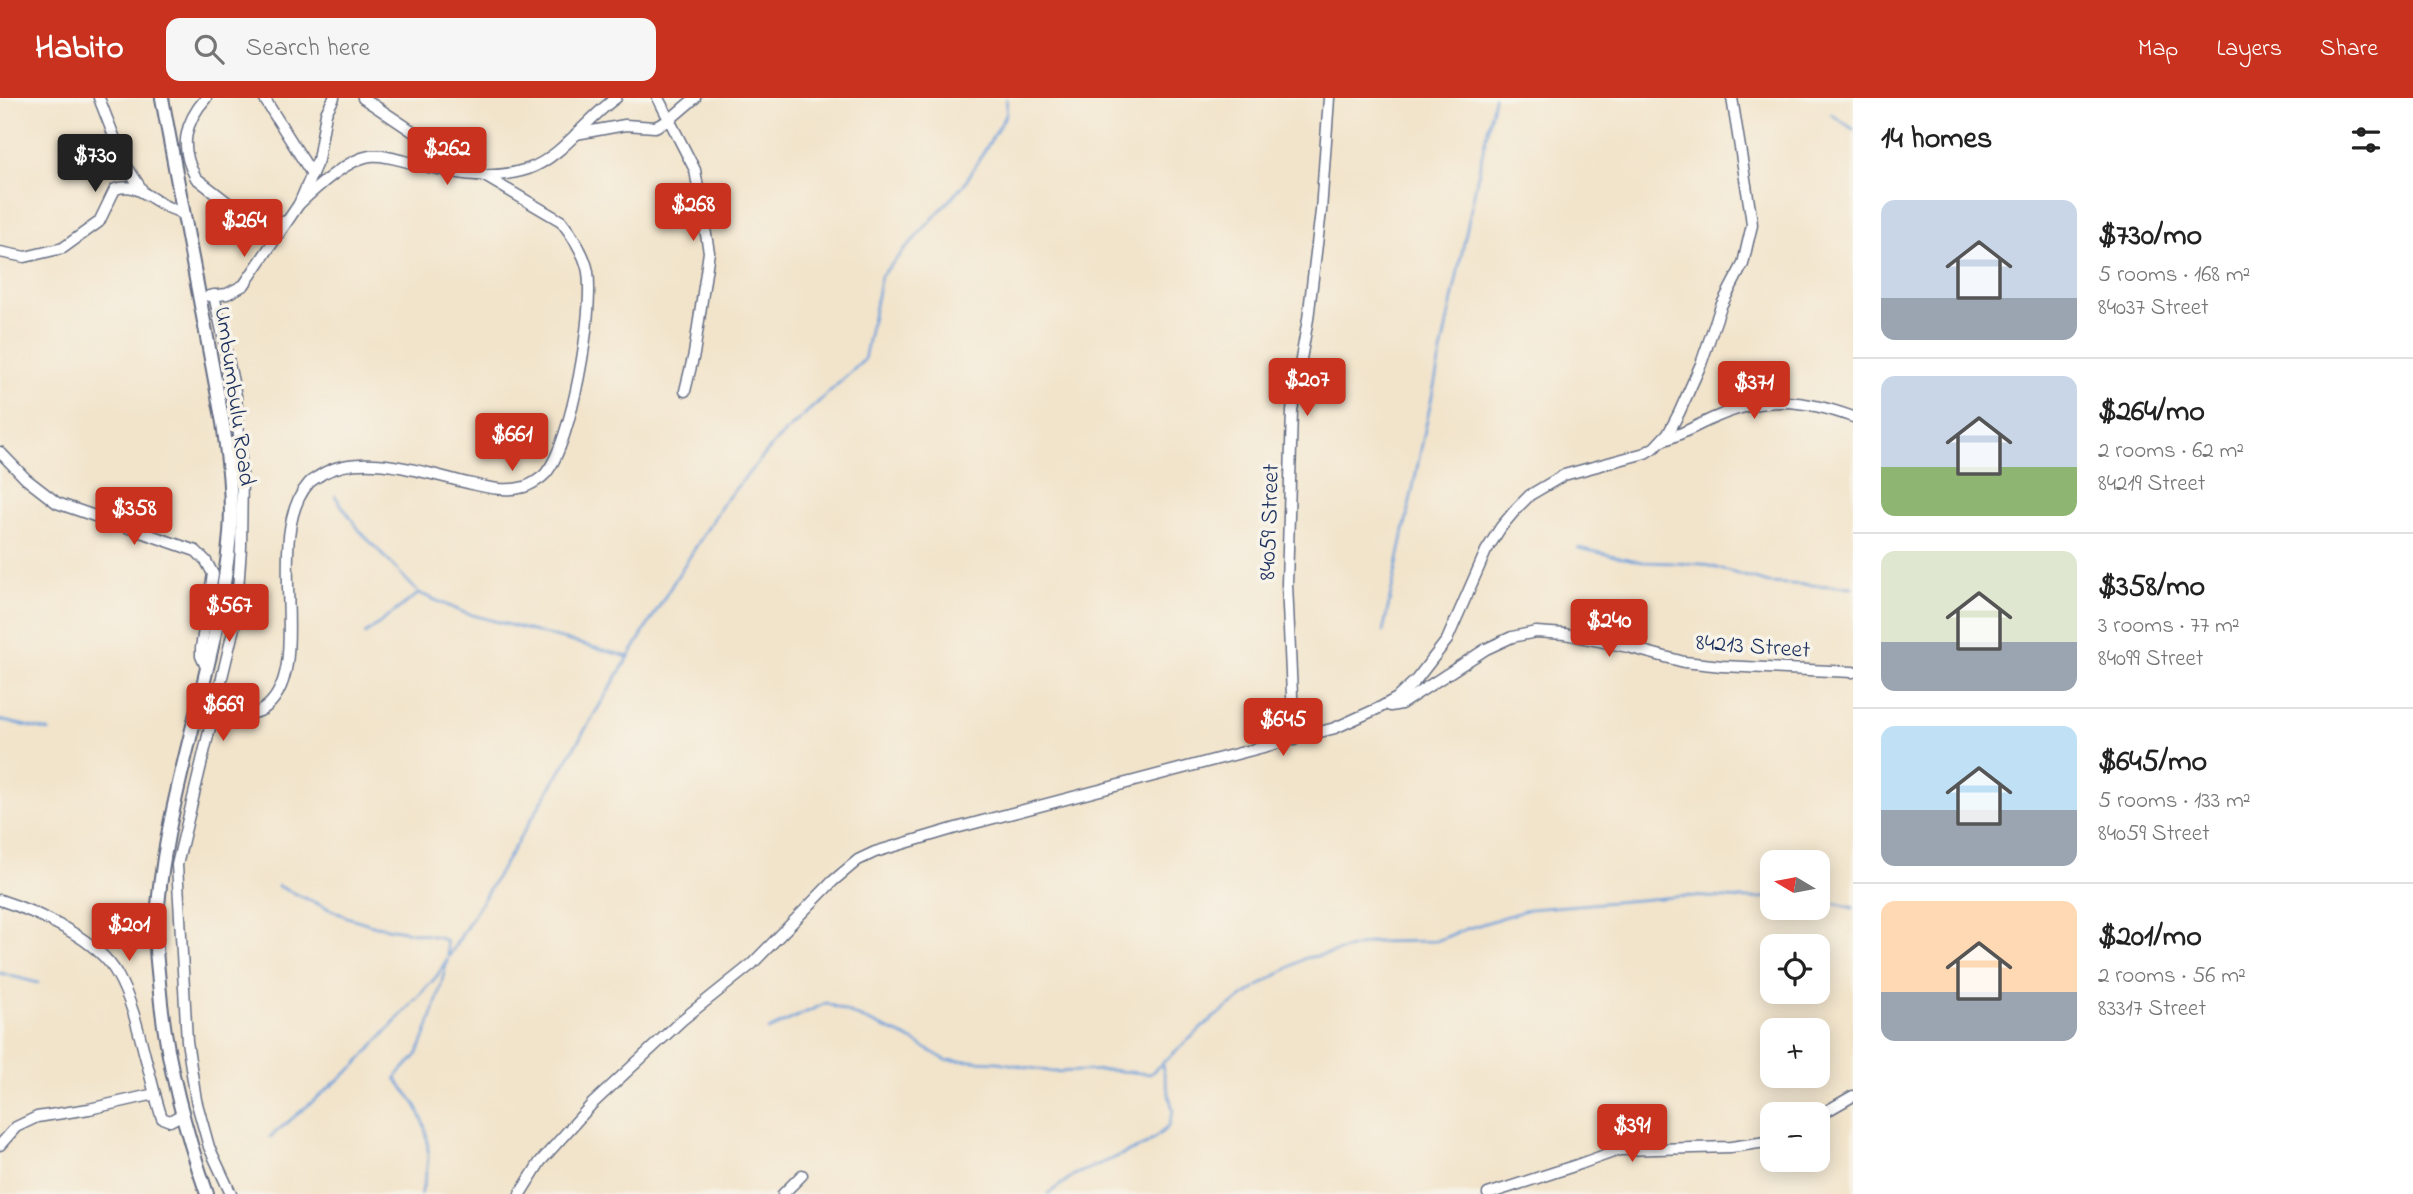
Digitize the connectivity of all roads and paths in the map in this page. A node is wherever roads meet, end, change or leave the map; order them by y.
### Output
1 (99, 98) edge
2 (162, 98) edge
3 (206, 98) edge
4 (264, 98) edge
5 (334, 98) edge
6 (363, 98) edge
7 (616, 98) edge
8 (658, 98) edge
9 (695, 98) edge
10 (1329, 98) edge
11 (1731, 98) edge
12 (668, 121) junction
13 (576, 134) junction
14 (312, 174) junction
15 (488, 177) junction
16 (142, 190) junction
17 (299, 204) junction
18 (183, 214) junction
19 (286, 221) junction
20 (0, 252) edge
21 (215, 295) junction
22 (200, 297) junction
23 (685, 391) dead end
24 (1853, 417) edge
25 (1661, 441) junction
26 (2, 458) edge
27 (206, 667) junction
28 (1853, 672) edge
29 (1379, 708) junction
30 (215, 714) junction
31 (1294, 740) junction
32 (164, 862) junction
33 (177, 865) junction
34 (0, 900) edge
35 (155, 1094) junction
36 (1853, 1096) edge
37 (195, 1100) junction
38 (180, 1109) junction
39 (1830, 1109) edge
40 (1760, 1143) edge
41 (0, 1145) edge
42 (802, 1175) dead end
43 (207, 1194) edge
44 (231, 1194) edge
45 (520, 1194) edge
46 (783, 1194) edge
47 (1488, 1194) edge

1 - 16 street
2 - 18 main road, Umbumbulu Road
3 - 19 street
4 - 14 street
5 - 14 street
6 - 15 street
7 - 13 street
8 - 12 street
9 - 12 street
10 - 31 street, 84059 Street
11 - 25 street
12 - 13 street
12 - 23 street
13 - 15 street
14 - 17 street
15 - 17 street
15 - 30 street
16 - 18 street
16 - 20 street
17 - 19 street
18 - 22 main road, Umbumbulu Road
19 - 21 street
21 - 22 street
21 - 30 street
22 - 27 main road, Umbumbulu Road
24 - 25 street
25 - 29 street
26 - 27 street
27 - 32 main road, Umbumbulu Road
28 - 29 street, 84213 Street
29 - 31 street
30 - 33 street
31 - 45 street
32 - 33 street
32 - 38 main road, Umbumbulu Road
33 - 37 street
34 - 35 street
35 - 38 street
35 - 41 street
36 - 39 street
37 - 38 street
37 - 44 street
38 - 43 main road, Umbumbulu Road
40 - 47 street
42 - 46 street

